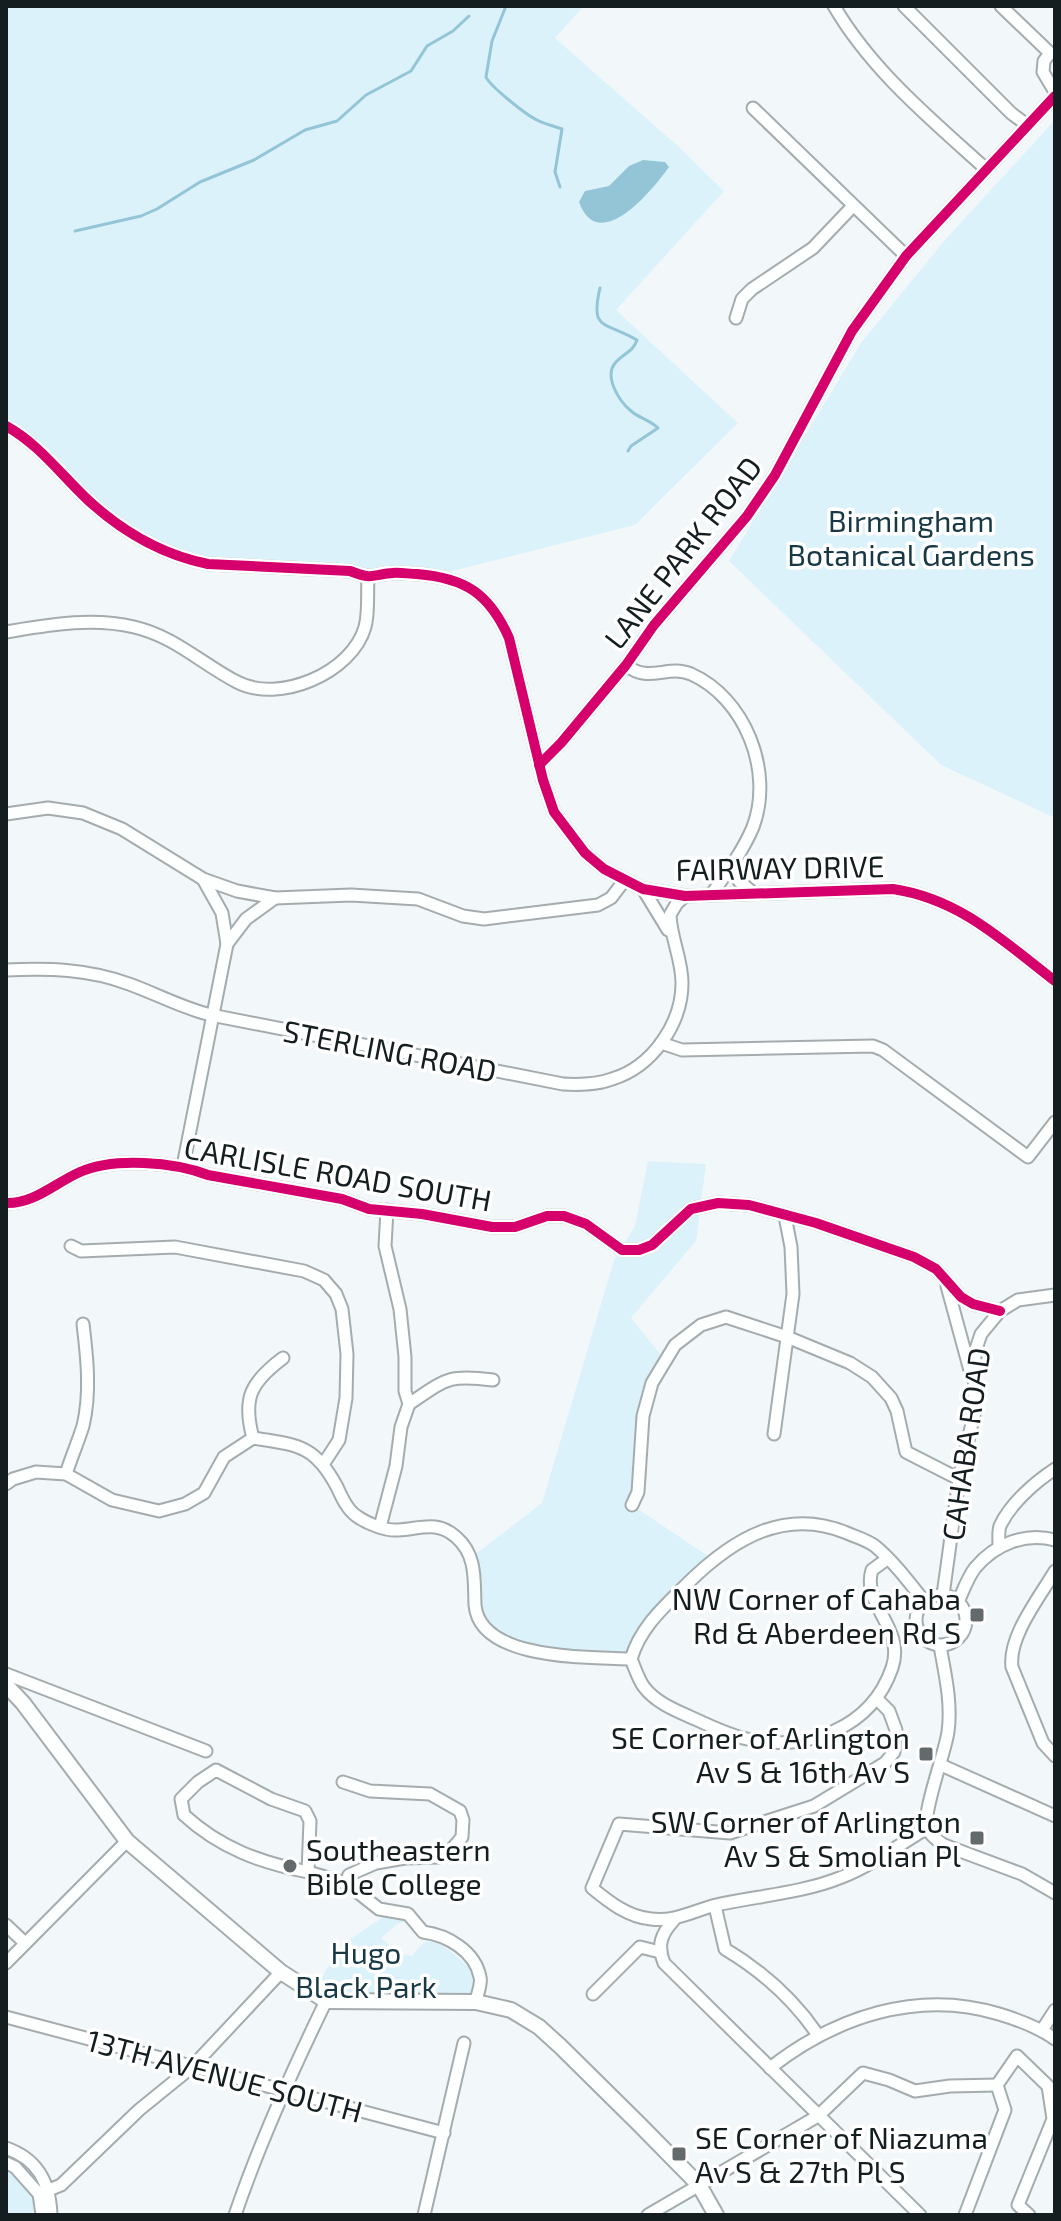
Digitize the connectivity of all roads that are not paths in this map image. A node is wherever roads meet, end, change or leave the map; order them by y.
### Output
1 (834, 6) edge
2 (904, 6) edge
3 (1001, 6) edge
4 (1052, 51) edge
5 (1055, 94) edge
6 (753, 108) dead end
7 (1027, 125) junction
8 (986, 169) junction
9 (853, 206) junction
10 (906, 256) junction
11 (736, 318) dead end
12 (6, 426) edge
13 (368, 578) junction
14 (6, 632) edge
15 (626, 665) junction
16 (539, 765) junction
17 (6, 814) edge
18 (735, 860) junction
19 (203, 879) junction
20 (624, 881) junction
21 (643, 889) junction
22 (754, 894) junction
23 (711, 895) junction
24 (685, 896) junction
25 (275, 898) junction
26 (674, 941) junction
27 (227, 944) junction
28 (6, 970) edge
29 (1055, 981) edge
30 (211, 1015) junction
31 (661, 1043) junction
32 (1055, 1122) edge
33 (189, 1168) junction
34 (6, 1203) edge
35 (387, 1210) junction
36 (785, 1216) junction
37 (71, 1246) dead end
38 (946, 1283) junction
39 (1055, 1295) edge
40 (1000, 1311) junction
41 (83, 1324) dead end
42 (787, 1337) junction
43 (283, 1358) dead end
44 (493, 1380) dead end
45 (975, 1390) junction
46 (409, 1404) junction
47 (774, 1434) dead end
48 (253, 1438) junction
49 (324, 1463) junction
50 (1055, 1469) edge
51 (66, 1474) junction
52 (959, 1479) junction
53 (6, 1484) edge
54 (632, 1505) dead end
55 (380, 1527) junction
56 (1055, 1540) edge
57 (999, 1546) junction
58 (887, 1559) junction
59 (1055, 1571) edge
60 (943, 1595) junction
61 (924, 1601) junction
62 (958, 1602) junction
63 (940, 1646) junction
64 (631, 1659) junction
65 (6, 1674) edge
66 (6, 1685) edge
67 (877, 1699) junction
68 (206, 1751) dead end
69 (1055, 1756) edge
70 (941, 1765) junction
71 (343, 1782) dead end
72 (1055, 1816) edge
73 (927, 1828) junction
74 (127, 1841) junction
75 (308, 1872) junction
76 (348, 1879) junction
77 (1055, 1893) edge
78 (715, 1906) junction
79 (674, 1920) junction
80 (6, 1925) edge
81 (25, 1943) junction
82 (660, 1952) junction
83 (6, 1963) edge
84 (281, 1972) junction
85 (593, 1994) dead end
86 (326, 2001) junction
87 (476, 2002) junction
88 (1055, 2010) edge
89 (6, 2017) edge
90 (1042, 2030) junction
91 (818, 2035) junction
92 (1055, 2039) edge
93 (464, 2043) dead end
94 (192, 2067) junction
95 (770, 2068) junction
96 (997, 2085) junction
97 (283, 2091) junction
98 (818, 2116) junction
99 (444, 2133) junction
100 (6, 2148) edge
101 (6, 2163) edge
102 (699, 2185) junction
103 (45, 2192) junction
104 (42, 2215) edge
105 (51, 2215) edge
106 (235, 2215) edge
107 (424, 2215) edge
108 (648, 2215) edge
109 (716, 2215) edge
110 (920, 2215) edge
111 (965, 2215) edge
112 (1029, 2215) edge

1 - 8 street
2 - 7 street
3 - 4 street
4 - 5 street
5 - 7 street, LANE PARK ROAD
6 - 9 street
7 - 8 street, LANE PARK ROAD
8 - 10 street, LANE PARK ROAD
9 - 10 street
9 - 11 street
10 - 15 street, LANE PARK ROAD
12 - 13 street
13 - 14 street
13 - 16 street
15 - 16 street, LANE PARK ROAD
15 - 18 street
16 - 20 street
17 - 19 street
18 - 22 street
18 - 23 street
19 - 25 street
19 - 27 street
20 - 21 street, FAIRWAY DRIVE
20 - 25 street
21 - 24 street, FAIRWAY DRIVE
21 - 26 street, STERLING ROAD
22 - 23 street, FAIRWAY DRIVE
22 - 29 street, FAIRWAY DRIVE
23 - 24 street, FAIRWAY DRIVE
24 - 26 street, STERLING ROAD
25 - 27 street
26 - 31 street, STERLING ROAD
27 - 30 street
28 - 30 street, STERLING ROAD
30 - 31 street, STERLING ROAD
30 - 33 street
31 - 32 street
33 - 34 street, CARLISLE ROAD SOUTH
33 - 35 street, CARLISLE ROAD SOUTH
35 - 36 street, CARLISLE ROAD SOUTH
35 - 46 street
36 - 38 street, CARLISLE ROAD SOUTH
36 - 42 street
37 - 49 street
38 - 40 street, CARLISLE ROAD SOUTH
38 - 45 street
39 - 40 street, CAHABA ROAD
40 - 45 street, CAHABA ROAD
41 - 51 street
42 - 47 street
42 - 52 street
42 - 54 street
43 - 48 street
44 - 46 street
45 - 52 street, CAHABA ROAD
46 - 55 street
48 - 49 street
48 - 51 street
49 - 55 street
50 - 57 street
51 - 53 street
52 - 60 street, CAHABA ROAD
55 - 64 street
56 - 57 street
57 - 62 street
58 - 61 street
58 - 64 street
58 - 67 street
59 - 69 street
60 - 61 street
60 - 62 street
61 - 63 street
62 - 63 street
63 - 70 street
64 - 67 street
65 - 68 street
66 - 74 main road
67 - 79 street
70 - 72 street
70 - 73 street
71 - 76 street
73 - 77 street
73 - 78 street
74 - 81 street
74 - 84 main road
75 - 75 street
75 - 76 street
76 - 87 street
78 - 79 street
78 - 91 street
79 - 82 street
80 - 81 street
81 - 83 street
82 - 85 street
82 - 95 street
84 - 86 main road
84 - 94 street
86 - 87 main road
86 - 97 street
87 - 102 main road
88 - 90 street
89 - 94 street, 13TH AVENUE SOUTH
90 - 91 street
90 - 92 street
91 - 95 street
93 - 99 street
94 - 97 street, 13TH AVENUE SOUTH
94 - 103 street
95 - 98 street
96 - 98 street
96 - 111 street
96 - 112 street
97 - 99 street, 13TH AVENUE SOUTH
97 - 106 street
98 - 102 street
98 - 110 street
99 - 107 street
100 - 103 street
101 - 103 street
102 - 108 street
102 - 109 main road
103 - 104 street
103 - 105 street

